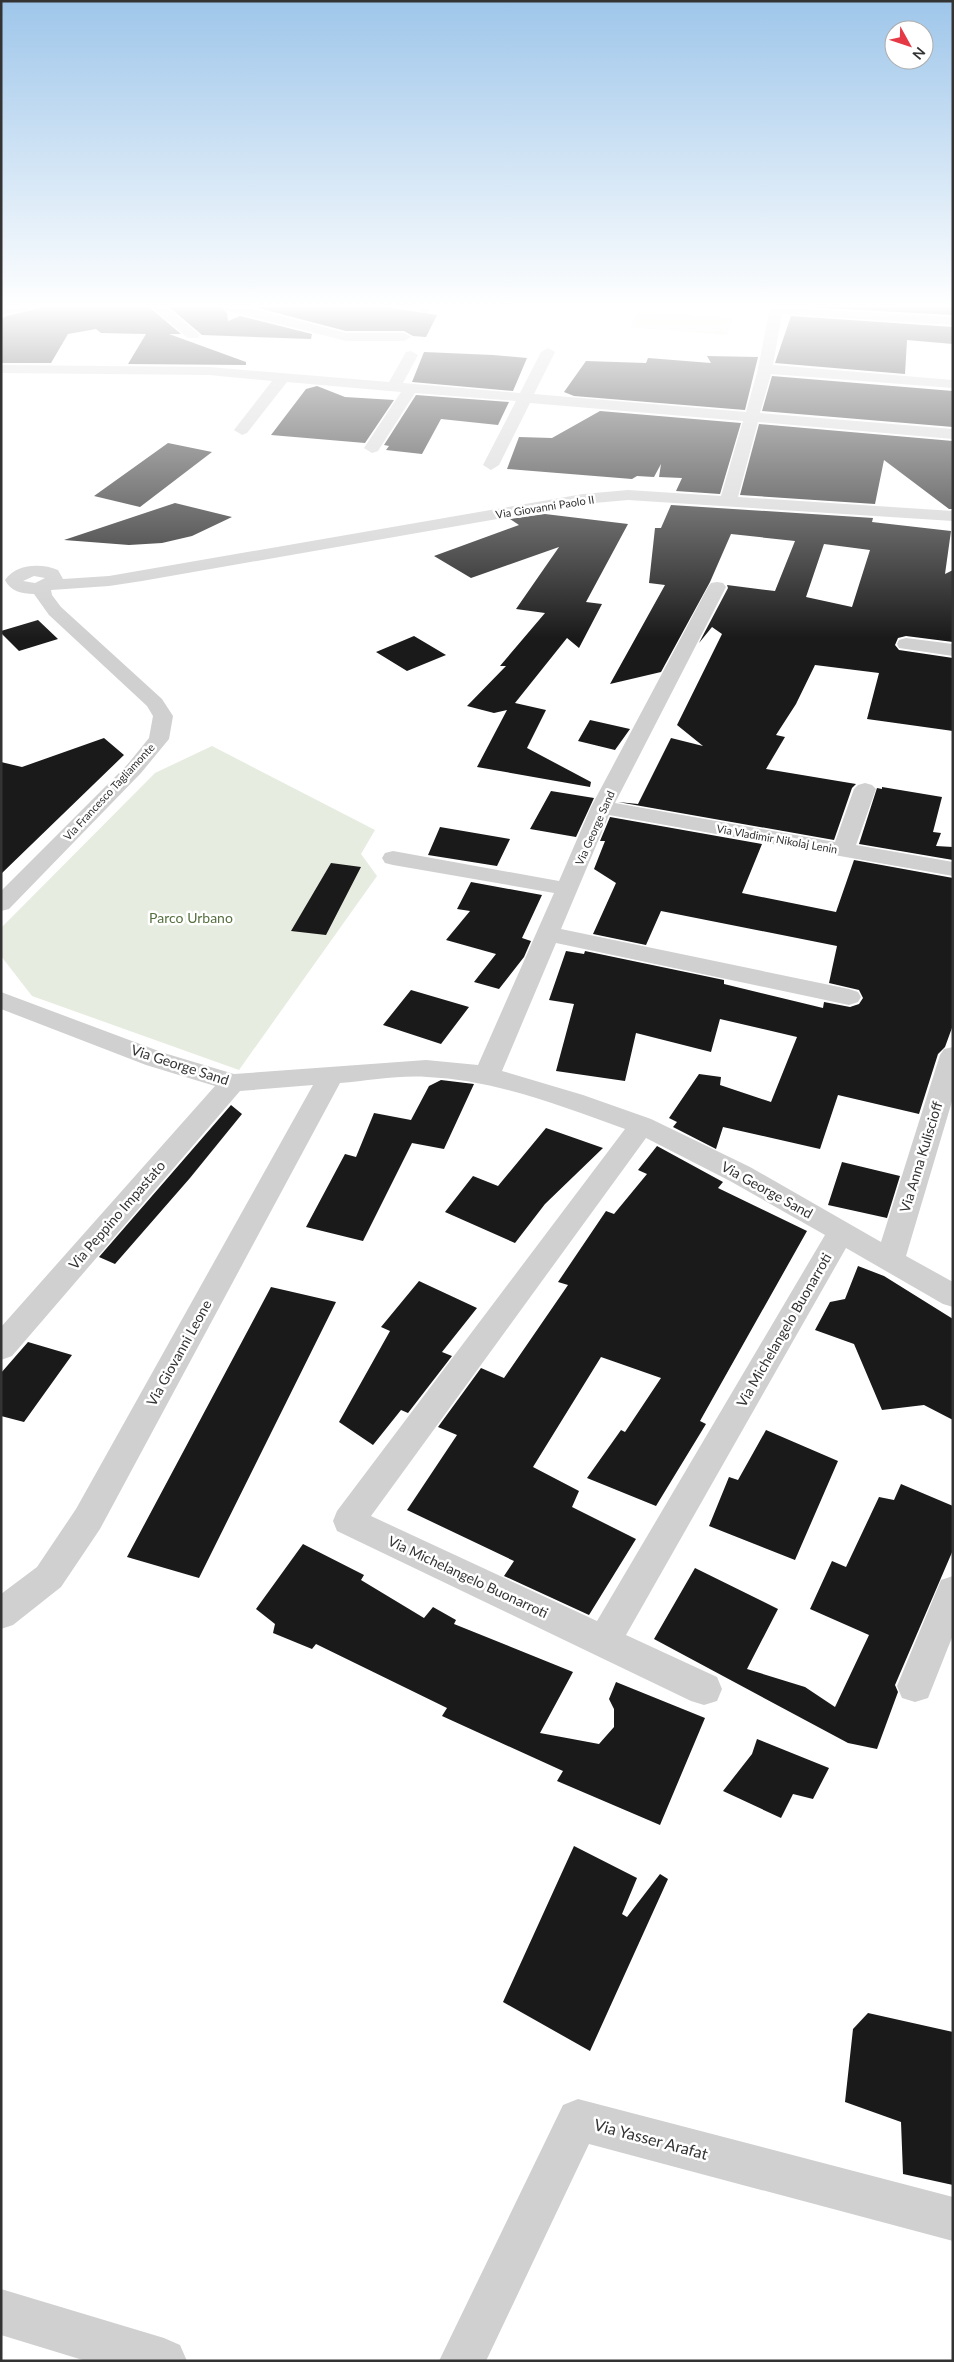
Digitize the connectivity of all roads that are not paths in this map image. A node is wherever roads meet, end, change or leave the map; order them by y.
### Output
1 (252, 417) edge
2 (392, 417) edge
3 (516, 417) edge
4 (752, 417) edge
5 (755, 417) edge
6 (242, 430) dead end
7 (953, 434) edge
8 (372, 448) dead end
9 (491, 465) dead end
10 (728, 502) junction
11 (953, 516) edge
12 (25, 580) edge
13 (717, 587) dead end
14 (906, 644) dead end
15 (953, 650) edge
16 (865, 789) dead end
17 (602, 807) junction
18 (843, 851) junction
19 (393, 858) dead end
20 (953, 869) edge
21 (568, 889) junction
22 (1, 904) edge
23 (549, 934) junction
24 (849, 998) dead end
25 (1, 1000) edge
26 (953, 1055) edge
27 (332, 1074) junction
28 (488, 1075) junction
29 (233, 1083) junction
30 (642, 1125) junction
31 (841, 1232) junction
32 (890, 1260) junction
33 (953, 1296) edge
34 (1, 1348) edge
35 (953, 1591) edge
36 (1, 1614) edge
37 (604, 1641) junction
38 (915, 1686) dead end
39 (704, 1690) dead end
40 (953, 2219) edge
41 (1, 2312) edge
42 (164, 2361) edge
43 (462, 2361) edge

1 - 6 street
2 - 8 street
3 - 9 street
4 - 10 street
5 - 7 street
10 - 11 street, Via Giovanni Paolo II
10 - 12 street, Via Giovanni Paolo II
12 - 22 street, Via Francesco Tagliamonte
13 - 17 street, Via George Sand
14 - 15 street
16 - 18 street
17 - 18 street, Via Vladimir Nikolaj Lenin
17 - 21 street, Via George Sand
18 - 20 street, Via Vladimir Nikolaj Lenin
19 - 21 street
21 - 23 street, Via George Sand
23 - 24 street
23 - 28 street, Via George Sand
25 - 29 street, Via George Sand
26 - 32 street, Via Anna Kuliscioff
27 - 28 street, Via George Sand
27 - 29 street, Via George Sand
27 - 36 street, Via Giovanni Leone
28 - 30 street, Via George Sand
29 - 34 street, Via Peppino Impastato
30 - 31 street, Via George Sand
30 - 37 street, Via Michelangelo Buonarroti
31 - 32 street, Via George Sand
31 - 37 street, Via Michelangelo Buonarroti
32 - 33 street, Via George Sand
35 - 38 street
37 - 39 street
40 - 43 street, Via Yasser Arafat
41 - 42 street

